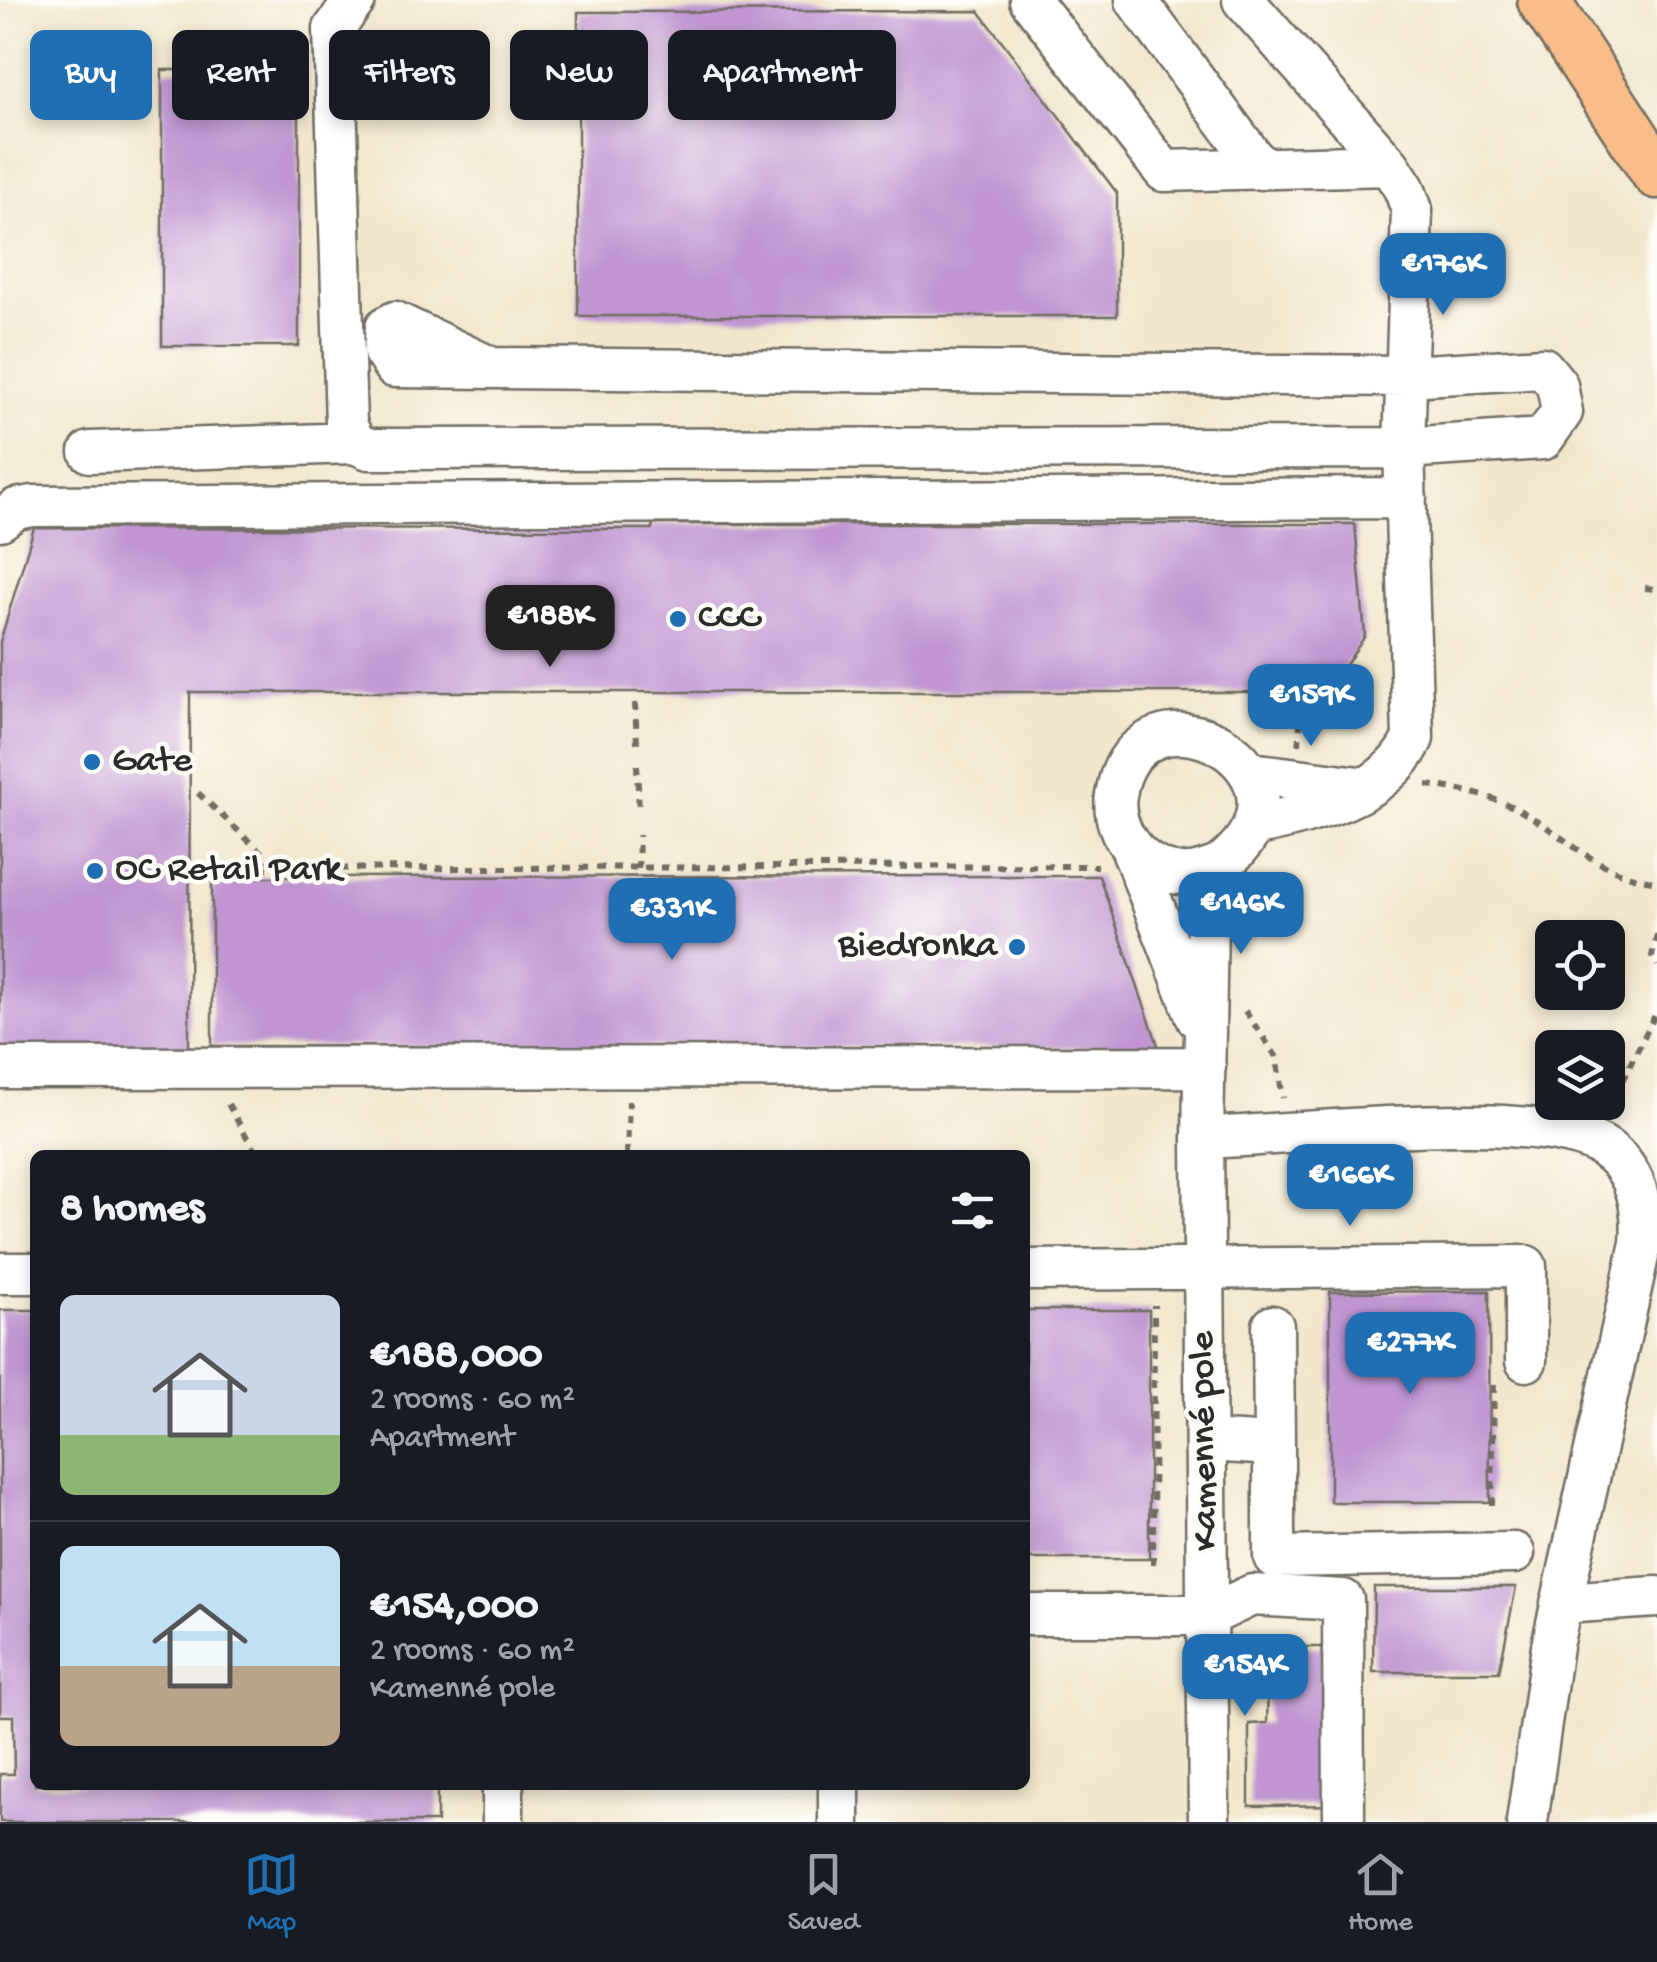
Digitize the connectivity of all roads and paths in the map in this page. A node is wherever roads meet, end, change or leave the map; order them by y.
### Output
1 (355, 0) edge
2 (1030, 0) edge
3 (1136, 0) edge
4 (1243, 0) edge
5 (1542, 0) edge
6 (1389, 165) junction
7 (1261, 169) junction
8 (1657, 173) edge
9 (492, 368) dead end
10 (1406, 376) junction
11 (355, 443) junction
12 (1404, 448) junction
13 (90, 452) dead end
14 (1406, 498) junction
15 (0, 520) edge
16 (1645, 588) dead end
17 (1657, 589) edge
18 (1300, 700) dead end
19 (635, 703) dead end
20 (637, 744) dead end
21 (1299, 753) dead end
22 (637, 765) dead end
23 (1251, 773) junction
24 (1372, 784) junction
25 (198, 793) dead end
26 (639, 812) dead end
27 (1253, 826) junction
28 (639, 835) dead end
29 (1115, 858) junction
30 (1218, 866) junction
31 (638, 868) junction
32 (196, 869) dead end
33 (280, 870) junction
34 (1657, 882) edge
35 (1657, 934) edge
36 (1657, 966) edge
37 (1239, 994) dead end
38 (1657, 1011) edge
39 (1205, 1054) junction
40 (0, 1068) edge
41 (211, 1068) junction
42 (630, 1088) dead end
43 (1284, 1114) dead end
44 (1204, 1138) junction
45 (1587, 1139) junction
46 (254, 1150) edge
47 (627, 1150) edge
48 (1203, 1267) junction
49 (1154, 1269) junction
50 (1030, 1270) edge
51 (30, 1272) edge
52 (0, 1273) edge
53 (1273, 1326) dead end
54 (1526, 1360) joint
55 (1207, 1441) junction
56 (1274, 1445) junction
57 (1492, 1505) dead end
58 (1514, 1553) dead end
59 (1152, 1564) dead end
60 (1657, 1597) edge
61 (1561, 1603) junction
62 (1030, 1615) edge
63 (1210, 1615) junction
64 (502, 1790) edge
65 (838, 1790) edge
66 (502, 1822) edge
67 (839, 1822) edge
68 (1210, 1822) edge
69 (1344, 1822) edge
70 (1527, 1822) edge

1 - 11 street
2 - 7 street
3 - 7 street
4 - 6 street
5 - 8 main road
6 - 7 street
6 - 10 street
9 - 10 street
10 - 12 street
10 - 12 street
11 - 12 street
11 - 13 street
12 - 14 street
14 - 15 street
14 - 24 street
16 - 17 path
18 - 21 path
19 - 20 path
22 - 26 path
23 - 24 street
23 - 27 street
23 - 29 street
24 - 27 street
24 - 34 path
25 - 33 path
27 - 30 street
28 - 31 path
29 - 30 street
29 - 31 path
29 - 39 street
30 - 39 street, Kamenné pole
31 - 33 path
32 - 33 path
35 - 36 path
37 - 43 path
38 - 45 path
39 - 41 street
39 - 44 street, Kamenné pole
40 - 41 street
41 - 46 path
42 - 47 path
44 - 45 street
44 - 48 street, Kamenné pole
45 - 61 street
48 - 49 street
48 - 54 street
48 - 55 street, Kamenné pole
49 - 50 street
49 - 59 path
51 - 52 street
53 - 56 street
54 - 57 path
55 - 56 street
55 - 63 street, Kamenné pole
56 - 58 street
60 - 61 street
61 - 70 street
62 - 63 street
63 - 68 street, Kamenné pole
63 - 69 street
64 - 66 street
65 - 67 street

